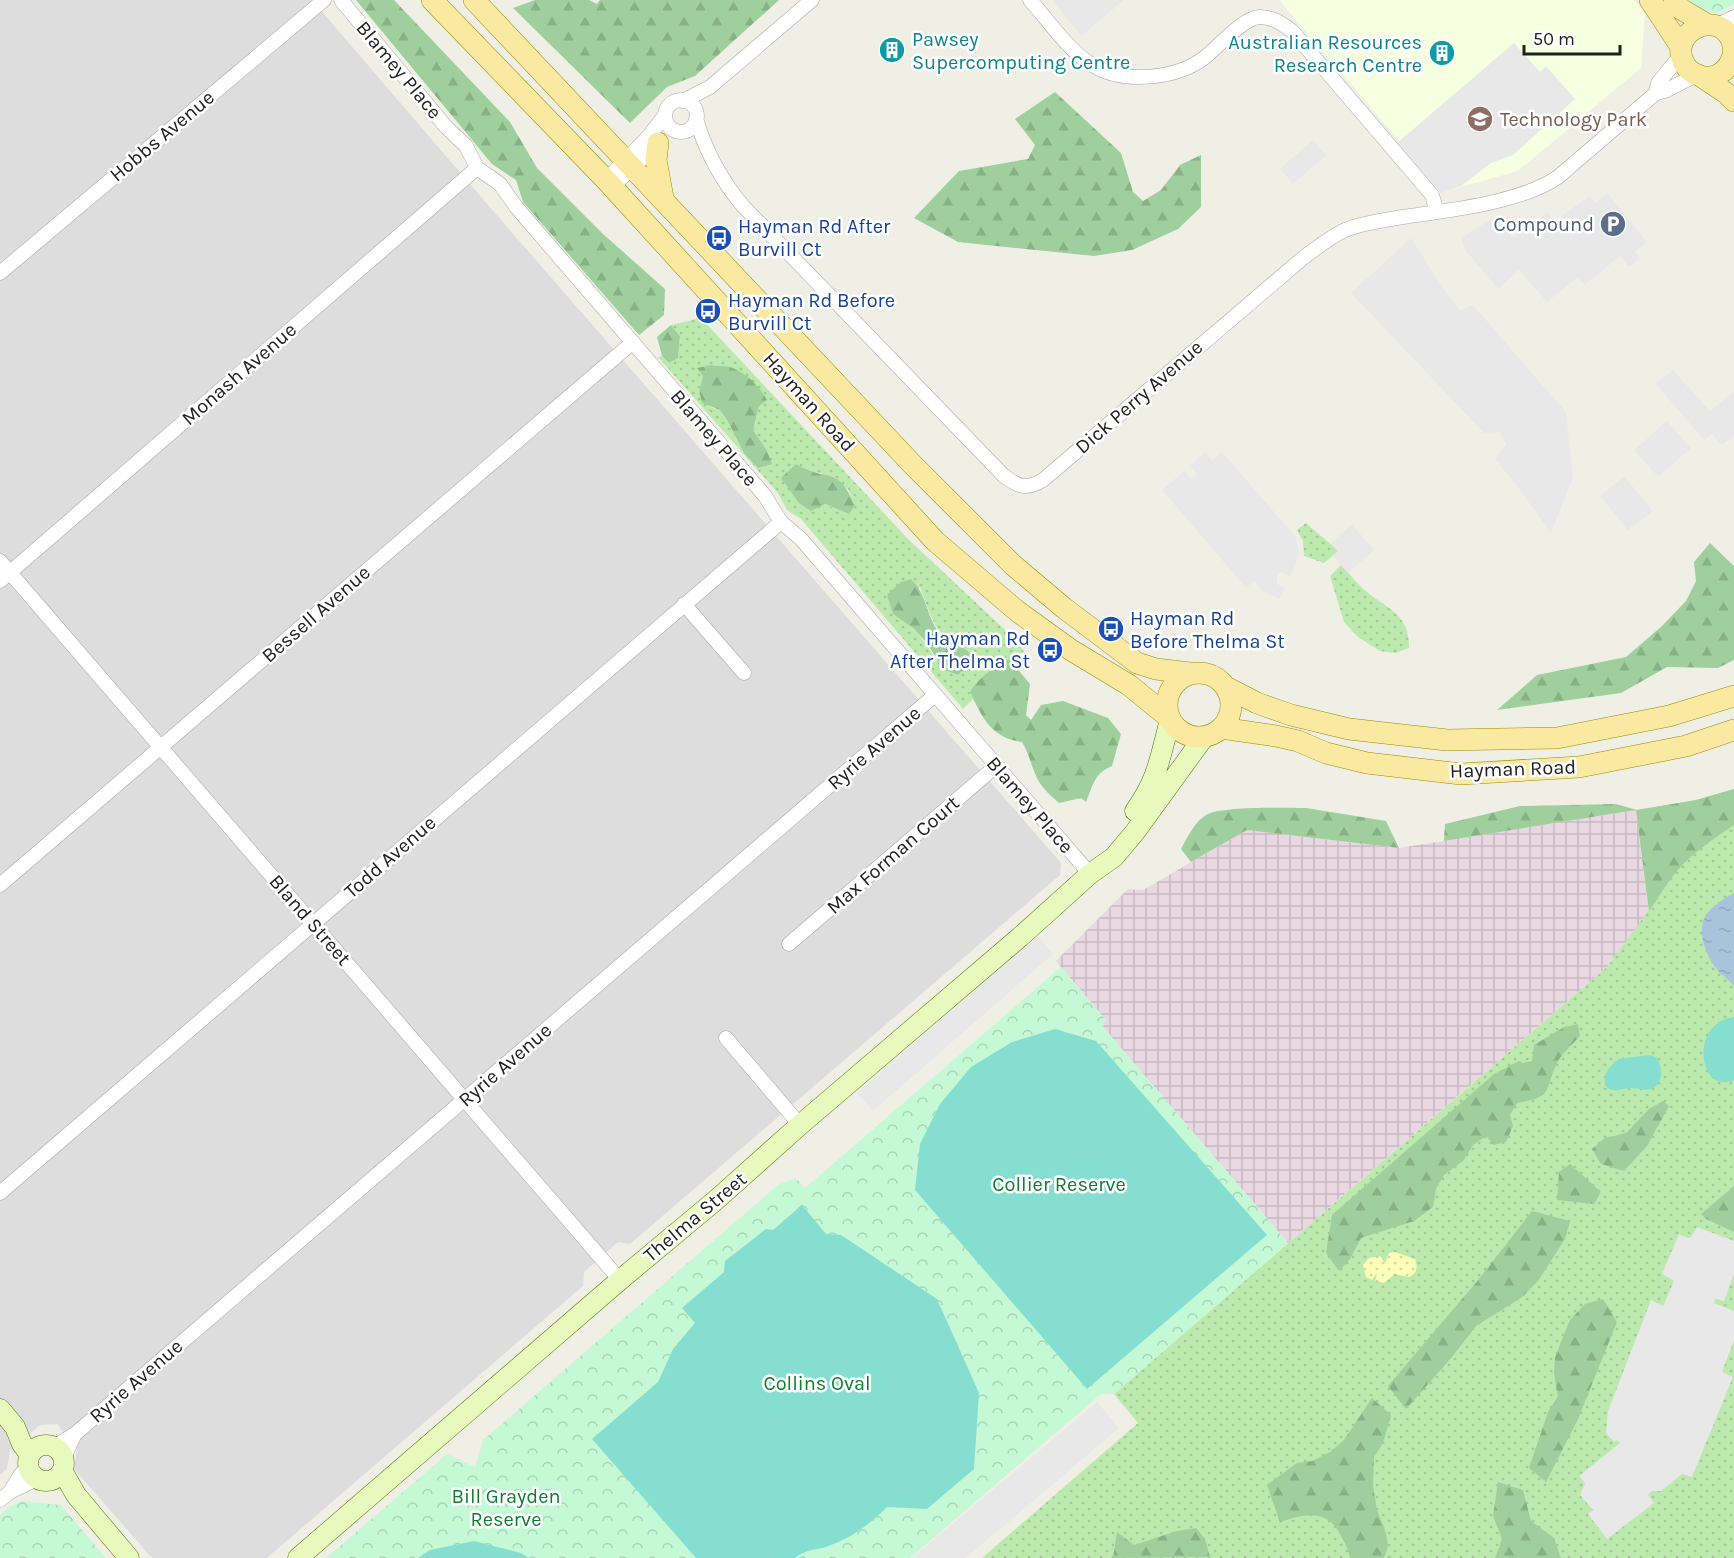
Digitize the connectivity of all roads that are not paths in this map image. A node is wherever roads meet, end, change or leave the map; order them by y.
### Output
1 (324, 0) edge
2 (341, 0) edge
3 (432, 0) edge
4 (474, 0) edge
5 (812, 0) edge
6 (1030, 0) edge
7 (1650, 0) edge
8 (1674, 0) edge
9 (1719, 23) edge
10 (1681, 51) junction
11 (1734, 52) edge
12 (1699, 76) junction
13 (710, 87) junction
14 (1656, 93) junction
15 (683, 100) junction
16 (1734, 101) edge
17 (665, 115) junction
18 (696, 116) junction
19 (670, 135) junction
20 (705, 149) junction
21 (630, 164) junction
22 (477, 168) junction
23 (609, 184) junction
24 (663, 198) junction
25 (1437, 212) junction
26 (0, 273) edge
27 (633, 342) junction
28 (781, 522) junction
29 (0, 561) edge
30 (5, 577) edge
31 (684, 604) junction
32 (744, 673) dead end
33 (1190, 673) junction
34 (1226, 687) junction
35 (935, 695) junction
36 (1734, 696) edge
37 (1169, 718) junction
38 (1734, 730) edge
39 (1213, 733) junction
40 (161, 748) junction
41 (996, 766) junction
42 (1090, 874) junction
43 (0, 885) edge
44 (313, 924) junction
45 (789, 944) dead end
46 (726, 1038) dead end
47 (465, 1100) junction
48 (800, 1125) junction
49 (0, 1193) edge
50 (620, 1280) junction
51 (0, 1409) edge
52 (47, 1463) junction
53 (5, 1496) edge
54 (129, 1558) edge
55 (298, 1558) edge

1 - 26 street, Hobbs Avenue
2 - 22 street, Blamey Place
3 - 23 main road, Hayman Road
4 - 21 main road, Hayman Road
5 - 13 street
6 - 25 street
7 - 10 main road
8 - 9 main road
9 - 10 main road
9 - 11 main road
10 - 12 main road
10 - 14 street, Dick Perry Avenue
11 - 12 main road
12 - 14 street, Dick Perry Avenue
12 - 16 main road
13 - 15 street
13 - 18 street
14 - 25 street, Dick Perry Avenue
15 - 17 street
15 - 18 street
17 - 19 street
17 - 21 street
18 - 19 street
18 - 20 street, Dick Perry Avenue
19 - 20 street, Dick Perry Avenue
19 - 21 street
19 - 24 main road
20 - 25 street, Dick Perry Avenue
21 - 23 street
21 - 24 main road, Hayman Road
22 - 27 street, Blamey Place
22 - 30 street, Monash Avenue
23 - 37 main road, Hayman Road
24 - 33 main road, Hayman Road
27 - 28 street, Blamey Place
27 - 40 street, Bessell Avenue
28 - 31 street, Todd Avenue
28 - 35 street, Blamey Place
29 - 30 street, Bland Street
30 - 40 street, Bland Street
31 - 32 street
31 - 44 street, Todd Avenue
33 - 34 main road
33 - 37 main road
34 - 36 main road, Hayman Road
34 - 39 main road
35 - 41 street, Blamey Place
35 - 47 street, Ryrie Avenue
37 - 39 main road
37 - 42 main road, Thelma Street
38 - 39 main road, Hayman Road
39 - 42 main road, Thelma Street
40 - 43 street, Bessell Avenue
40 - 44 street, Bland Street
41 - 42 street, Blamey Place
41 - 45 street, Max Forman Court
42 - 48 main road, Thelma Street
44 - 47 street, Bland Street
44 - 49 street, Todd Avenue
46 - 48 street
47 - 50 street, Bland Street
47 - 52 street, Ryrie Avenue
48 - 50 main road, Thelma Street
50 - 55 main road, Thelma Street
51 - 52 main road
52 - 53 street
52 - 54 main road

